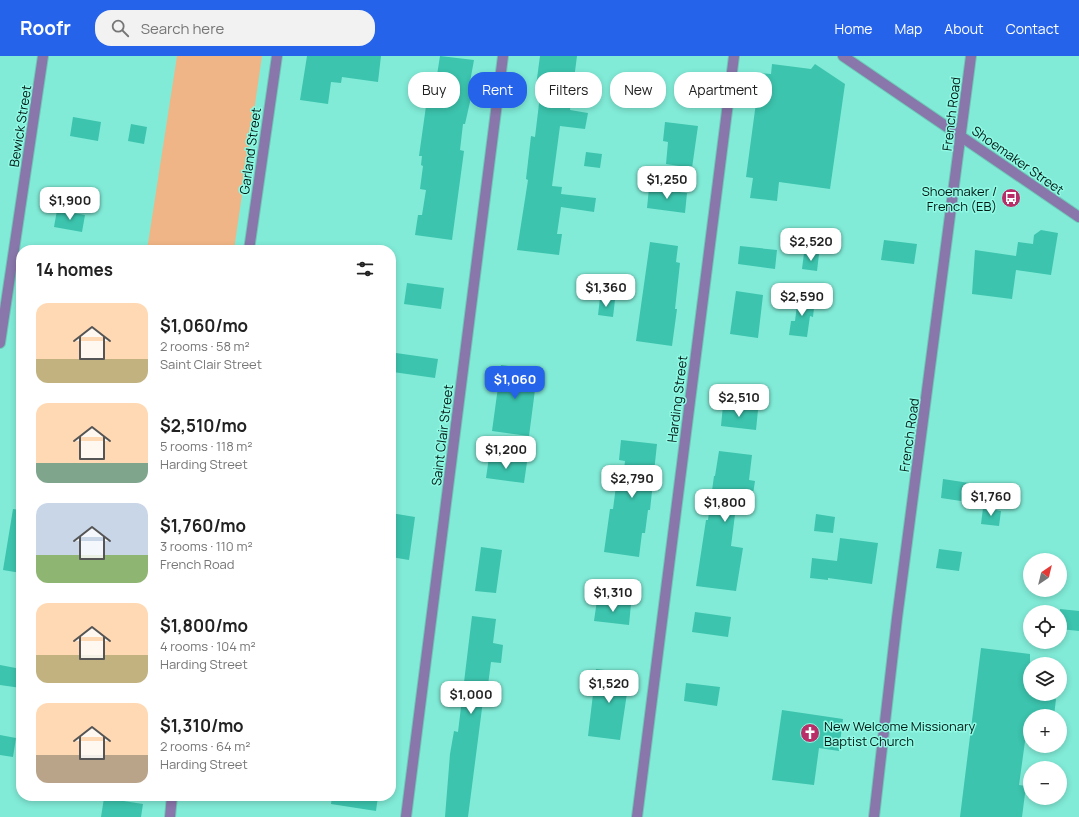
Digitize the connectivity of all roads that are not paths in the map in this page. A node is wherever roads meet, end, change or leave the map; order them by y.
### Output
1 (43, 56) edge
2 (277, 56) edge
3 (503, 56) edge
4 (734, 56) edge
5 (843, 56) edge
6 (971, 56) edge
7 (961, 136) junction
8 (1079, 217) edge
9 (250, 245) edge
10 (0, 343) edge
11 (172, 801) edge
12 (170, 817) edge
13 (406, 817) edge
14 (637, 817) edge
15 (874, 817) edge

1 - 10 street, Bewick Street
2 - 9 street, Garland Street
3 - 13 street, Saint Clair Street
4 - 14 street, Harding Street
5 - 7 street, Shoemaker Street
6 - 7 street, French Road
7 - 8 street, Shoemaker Street
7 - 15 street, French Road
11 - 12 street

